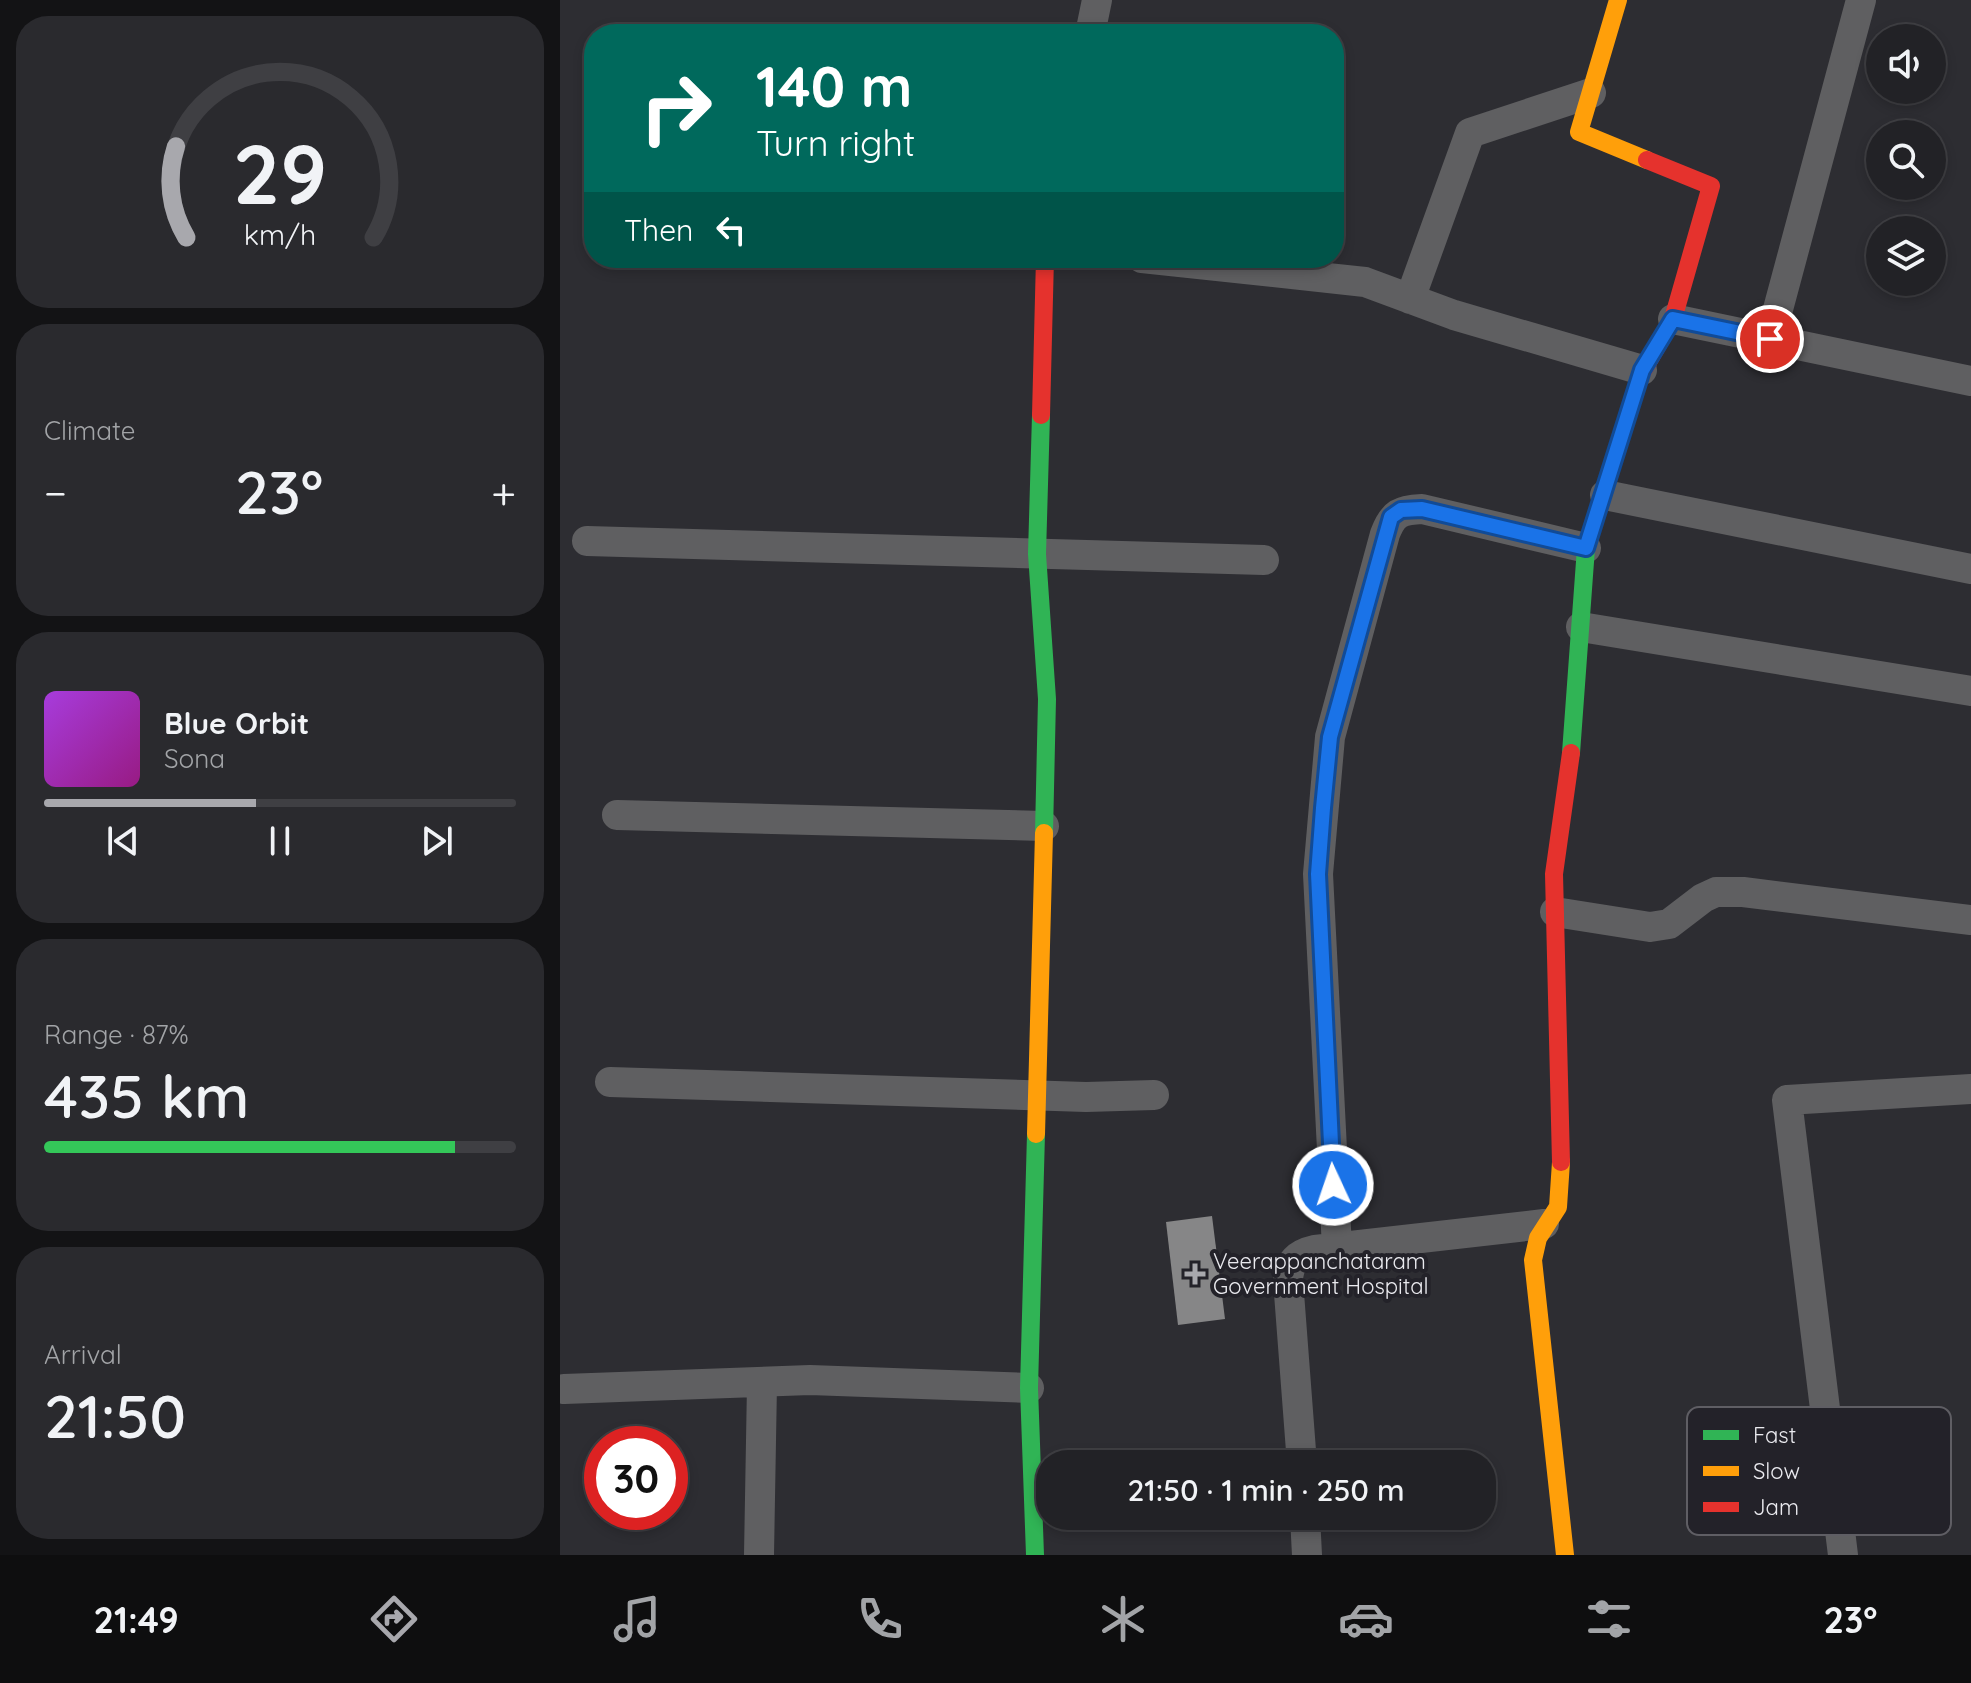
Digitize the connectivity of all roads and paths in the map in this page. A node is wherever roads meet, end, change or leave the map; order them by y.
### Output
1 (1097, 0) edge
2 (1618, 0) edge
3 (1861, 0) edge
4 (1092, 24) edge
5 (1591, 93) junction
6 (1045, 268) edge
7 (1235, 268) edge
8 (1410, 299) junction
9 (1673, 319) junction
10 (1770, 339) junction
11 (1642, 370) junction
12 (1971, 381) edge
13 (1605, 495) junction
14 (587, 541) dead end
15 (1586, 548) junction
16 (1037, 554) junction
17 (1264, 560) dead end
18 (1971, 569) edge
19 (1581, 627) junction
20 (1971, 691) edge
21 (617, 815) dead end
22 (1044, 826) junction
23 (1555, 912) junction
24 (1971, 920) edge
25 (610, 1082) dead end
26 (1971, 1089) edge
27 (1037, 1094) junction
28 (1154, 1095) dead end
29 (1544, 1224) junction
30 (1337, 1248) junction
31 (762, 1384) junction
32 (1029, 1388) junction
33 (564, 1389) dead end
34 (1825, 1407) edge
35 (1301, 1450) edge
36 (1306, 1530) edge
37 (1841, 1535) edge
38 (759, 1555) edge
39 (1035, 1555) edge
40 (1307, 1555) edge
41 (1565, 1555) edge
42 (1843, 1555) edge

1 - 4 street
2 - 5 street
3 - 10 street
5 - 8 street
5 - 9 street
6 - 16 street
7 - 8 street
8 - 11 street
9 - 10 street
9 - 11 street
10 - 12 street
11 - 13 street
13 - 15 street
13 - 18 street
14 - 16 street
15 - 19 street
15 - 30 street
16 - 17 street
16 - 22 street
19 - 20 street
19 - 23 street
21 - 22 street
22 - 27 street
23 - 24 street
23 - 29 street
25 - 27 street
26 - 34 street
27 - 28 street
27 - 32 street
29 - 30 street
29 - 41 street
30 - 35 street
31 - 32 street
31 - 33 street
31 - 38 street
32 - 39 street
36 - 40 street
37 - 42 street

